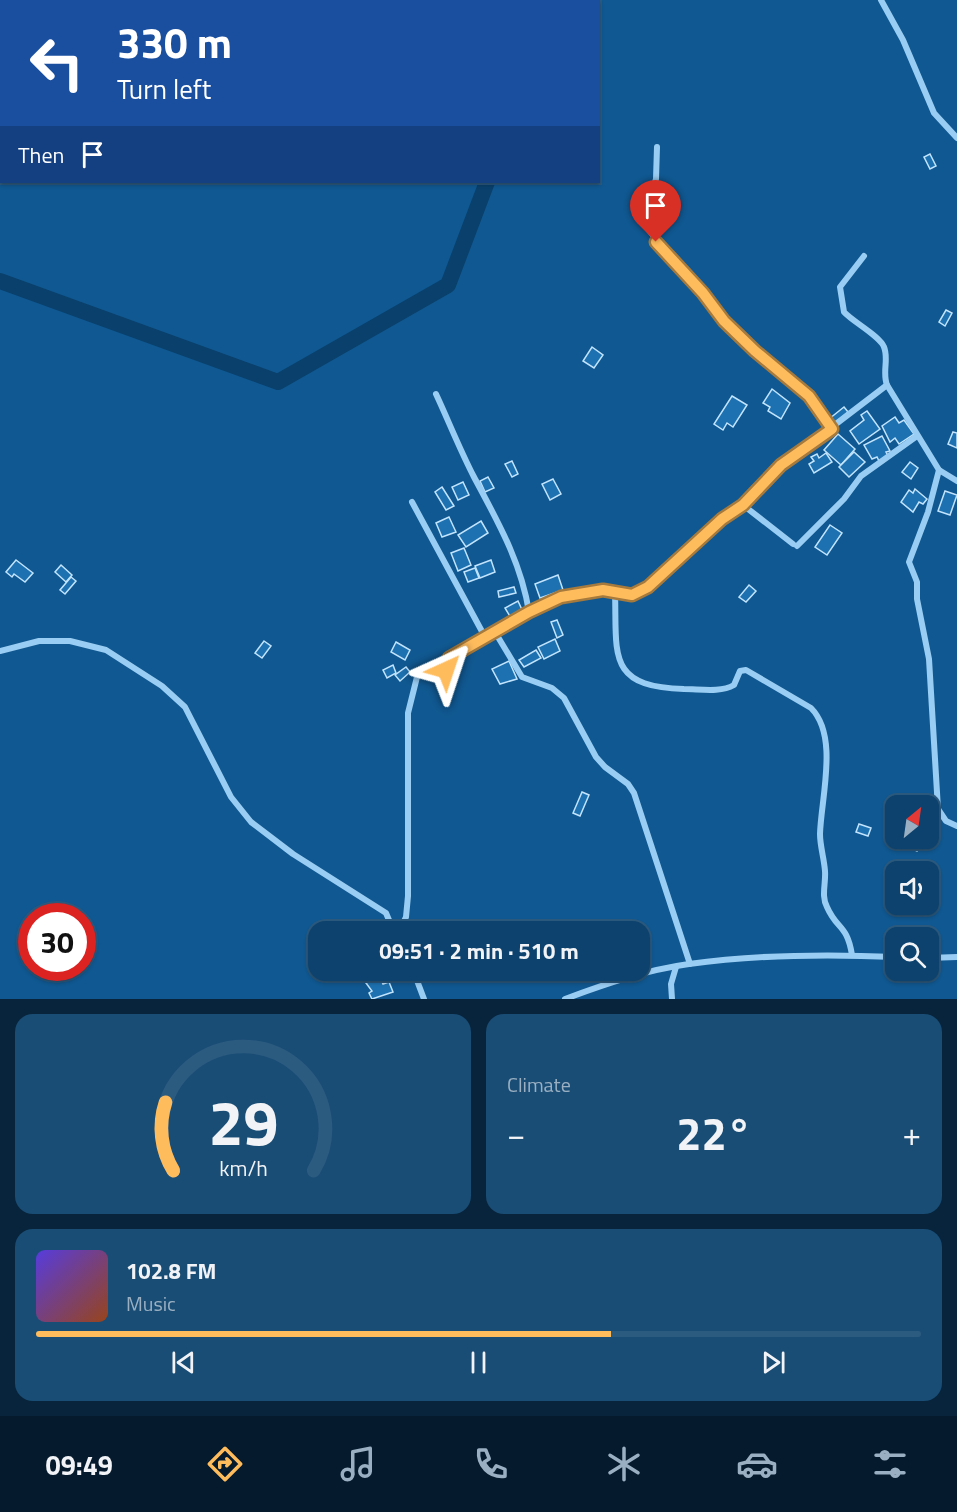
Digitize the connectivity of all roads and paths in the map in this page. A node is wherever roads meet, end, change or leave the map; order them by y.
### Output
1 (881, 0) edge
2 (957, 138) edge
3 (657, 147) dead end
4 (864, 256) dead end
5 (888, 385) junction
6 (436, 394) dead end
7 (832, 429) junction
8 (917, 436) junction
9 (939, 470) junction
10 (957, 481) edge
11 (412, 502) dead end
12 (743, 505) junction
13 (615, 592) junction
14 (529, 612) junction
15 (495, 632) junction
16 (485, 637) junction
17 (0, 651) edge
18 (957, 826) edge
19 (390, 921) edge
20 (403, 921) edge
21 (852, 955) junction
22 (885, 956) edge
23 (957, 957) edge
24 (939, 958) edge
25 (690, 964) junction
26 (676, 966) junction
27 (417, 981) edge
28 (573, 998) edge
29 (424, 999) edge
30 (565, 999) edge
31 (672, 999) edge

1 - 2 street
3 - 7 street
4 - 5 street
5 - 7 street
5 - 8 street
6 - 14 street
7 - 12 street
8 - 9 street
8 - 12 street
9 - 10 street
9 - 18 street
11 - 16 street
12 - 13 street
13 - 14 street
13 - 21 street
14 - 15 street
15 - 16 street
15 - 25 street
16 - 20 street
17 - 19 street
21 - 22 street
21 - 25 street
23 - 24 street
25 - 26 street
26 - 28 street
26 - 31 street
27 - 29 street
28 - 30 street

